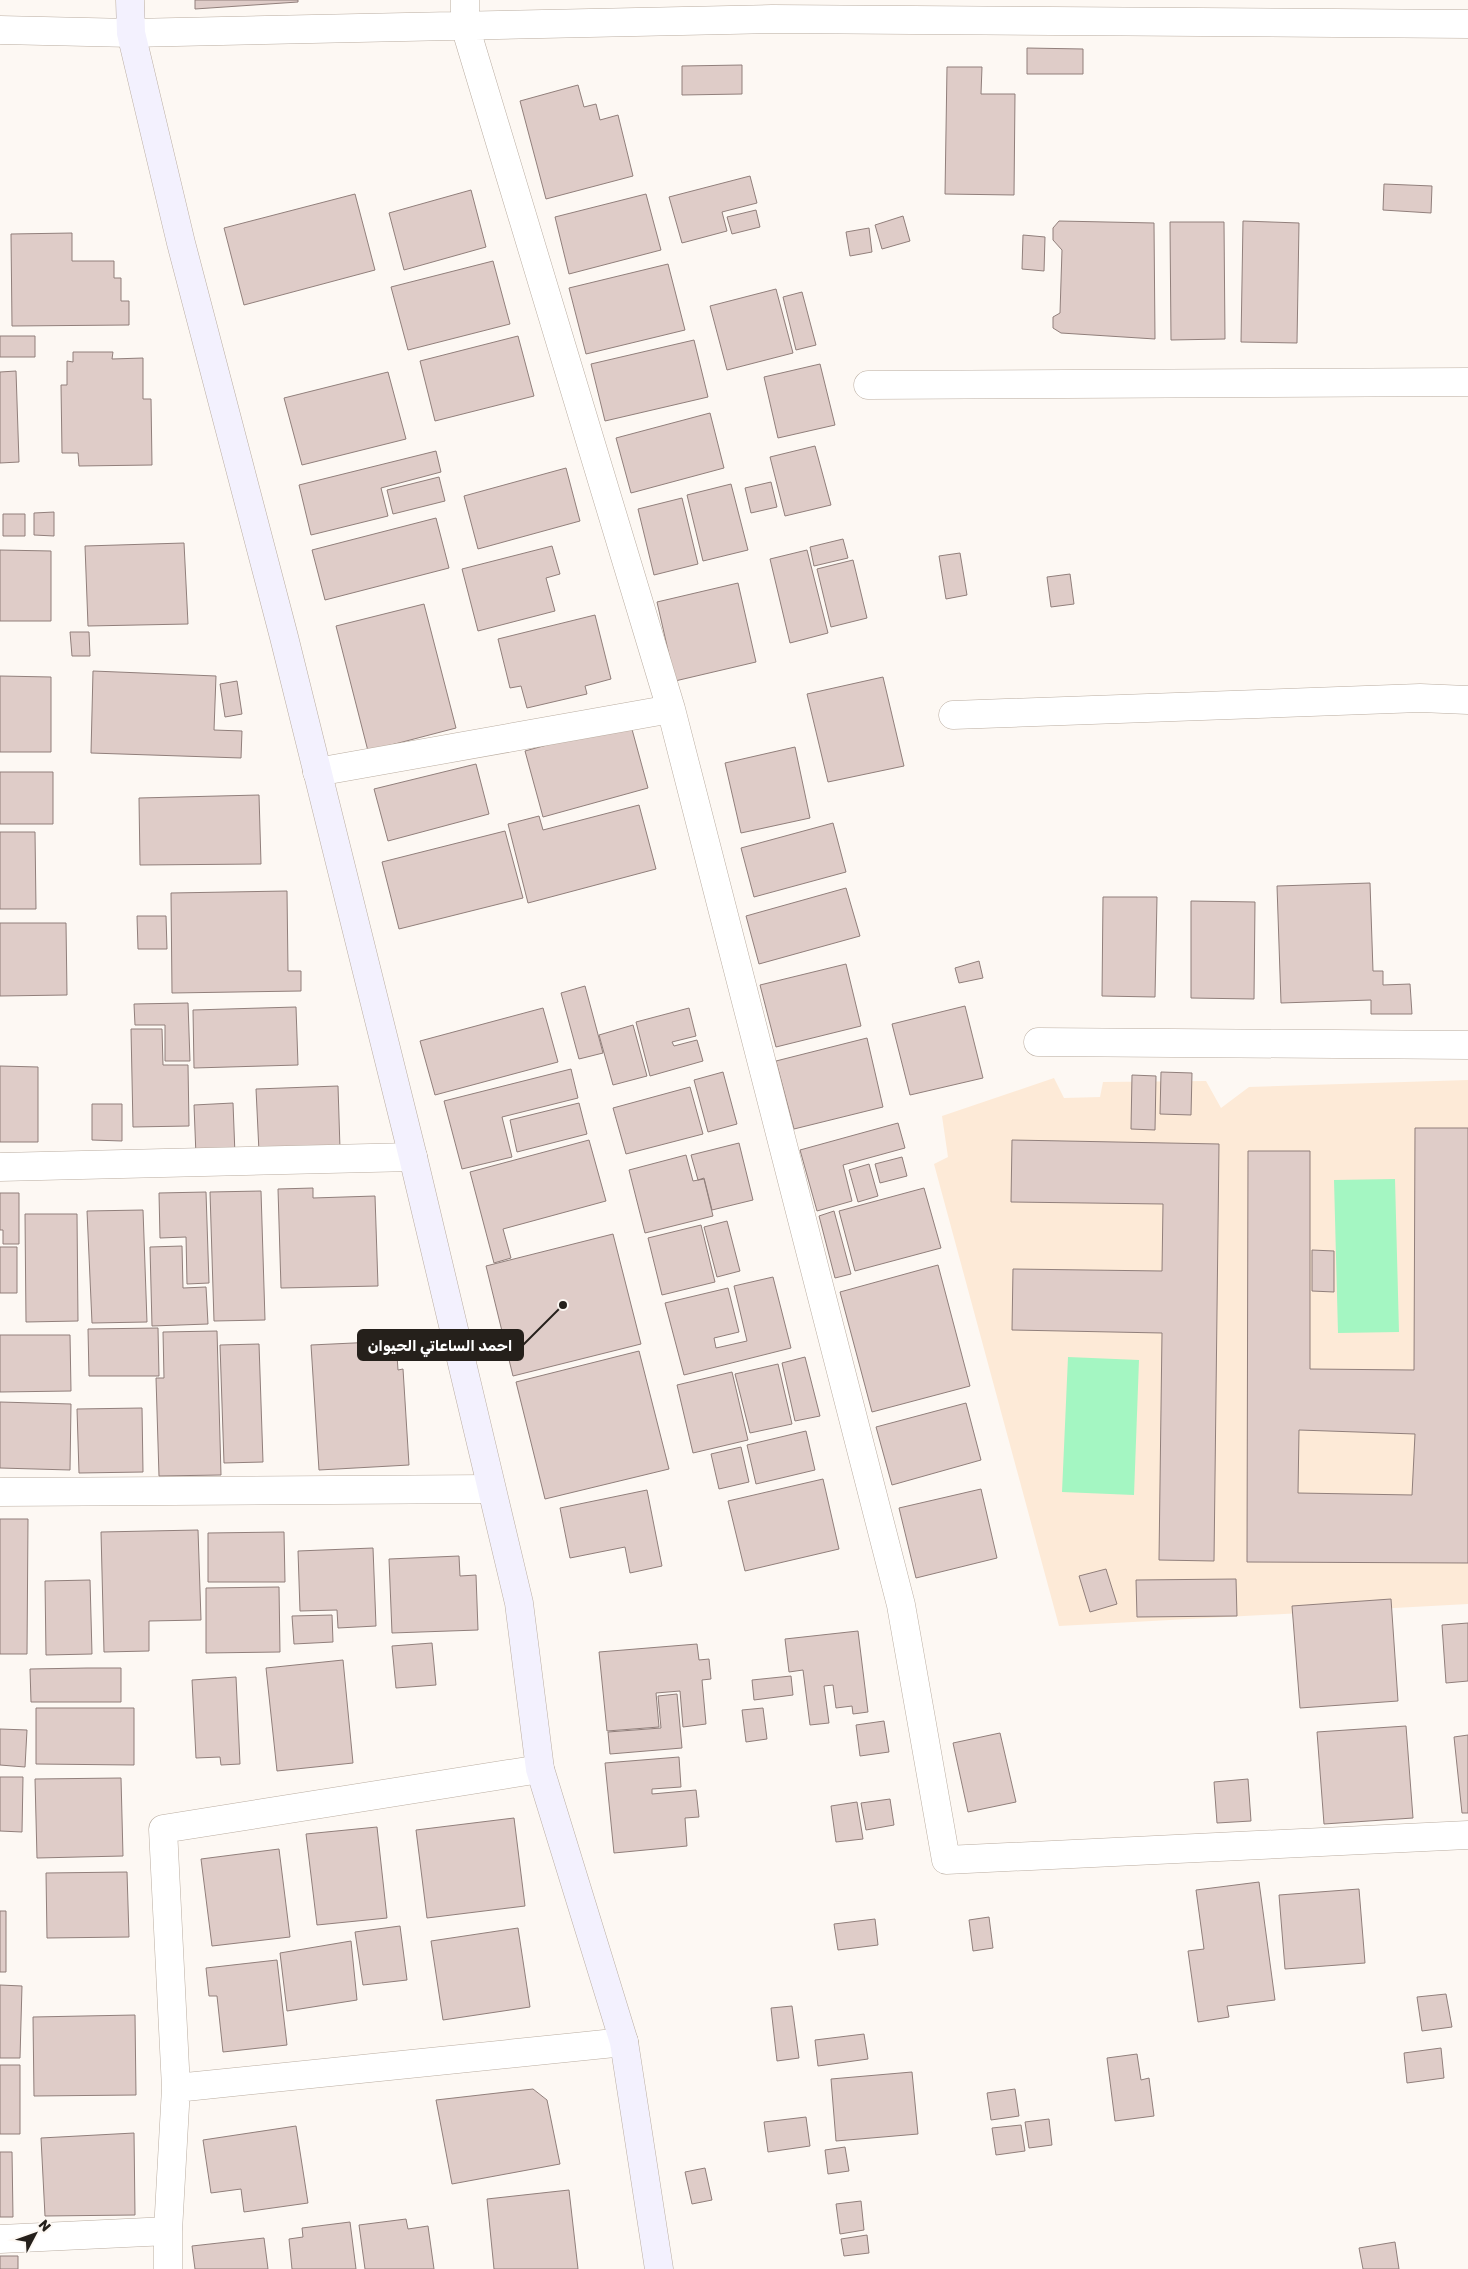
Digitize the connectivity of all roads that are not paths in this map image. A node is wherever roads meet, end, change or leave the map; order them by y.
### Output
1 (130, 0) edge
2 (772, 9) edge
3 (465, 13) edge
4 (1468, 24) edge
5 (0, 30) edge
6 (131, 33) junction
7 (1468, 382) edge
8 (868, 385) dead end
9 (1468, 700) edge
10 (671, 709) junction
11 (953, 715) dead end
12 (317, 772) junction
13 (1038, 1042) dead end
14 (1468, 1045) edge
15 (414, 1157) junction
16 (0, 1167) edge
17 (491, 1489) junction
18 (0, 1492) edge
19 (540, 1769) junction
20 (1468, 1835) edge
21 (624, 2042) junction
22 (176, 2088) junction
23 (168, 2231) junction
24 (0, 2238) edge
25 (168, 2269) edge
26 (659, 2269) edge

1 - 6 street
2 - 3 street
2 - 4 street
3 - 6 street
3 - 10 street
5 - 6 street
6 - 12 street
7 - 8 street
9 - 11 street
10 - 12 street
10 - 20 street
12 - 15 street
13 - 14 street
15 - 16 street
15 - 17 street
17 - 18 street
17 - 19 street
19 - 21 street
19 - 22 street
21 - 22 street
21 - 26 street
22 - 23 street
23 - 24 street
23 - 25 street

